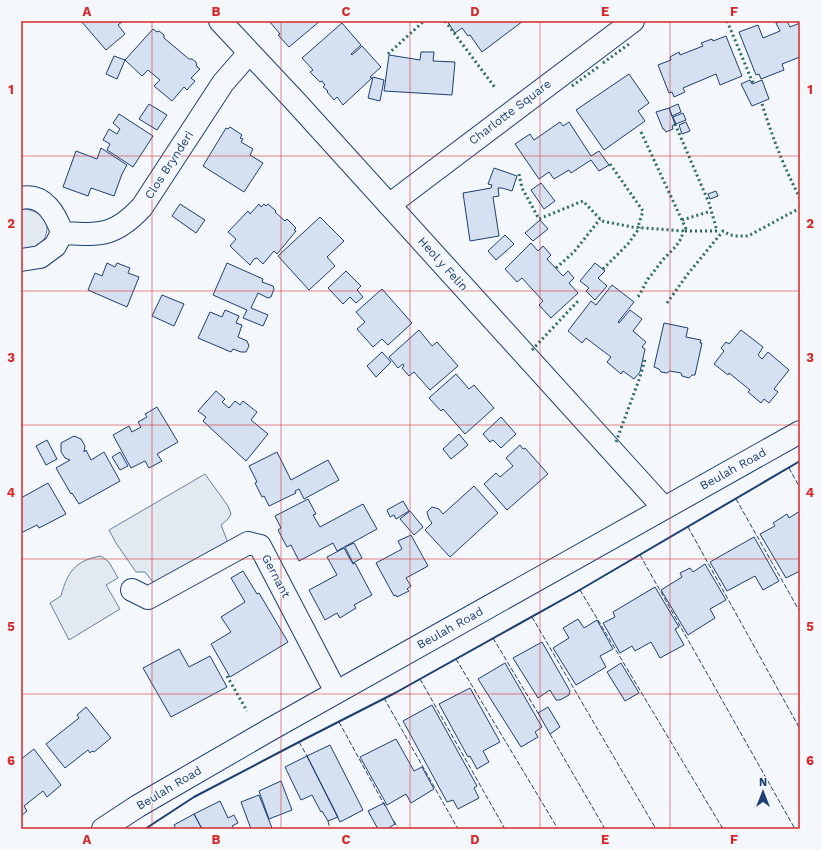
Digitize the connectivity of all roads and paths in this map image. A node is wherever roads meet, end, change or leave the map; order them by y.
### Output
1 (220, 21) edge
2 (633, 21) edge
3 (249, 53) junction
4 (21, 198) edge
5 (389, 205) junction
6 (62, 233) junction
7 (21, 260) edge
8 (800, 432) edge
9 (664, 508) junction
10 (132, 590) dead end
11 (336, 692) junction
12 (103, 829) edge

1 - 3 street, Heol y Felin
2 - 5 street, Charlotte Square
3 - 5 street, Heol y Felin
3 - 6 street, Clos Brynderi
4 - 6 street
5 - 9 street, Heol y Felin
6 - 7 street
8 - 9 street, Beulah Road
9 - 11 street, Beulah Road
10 - 11 street, Gernant
11 - 12 street, Beulah Road

